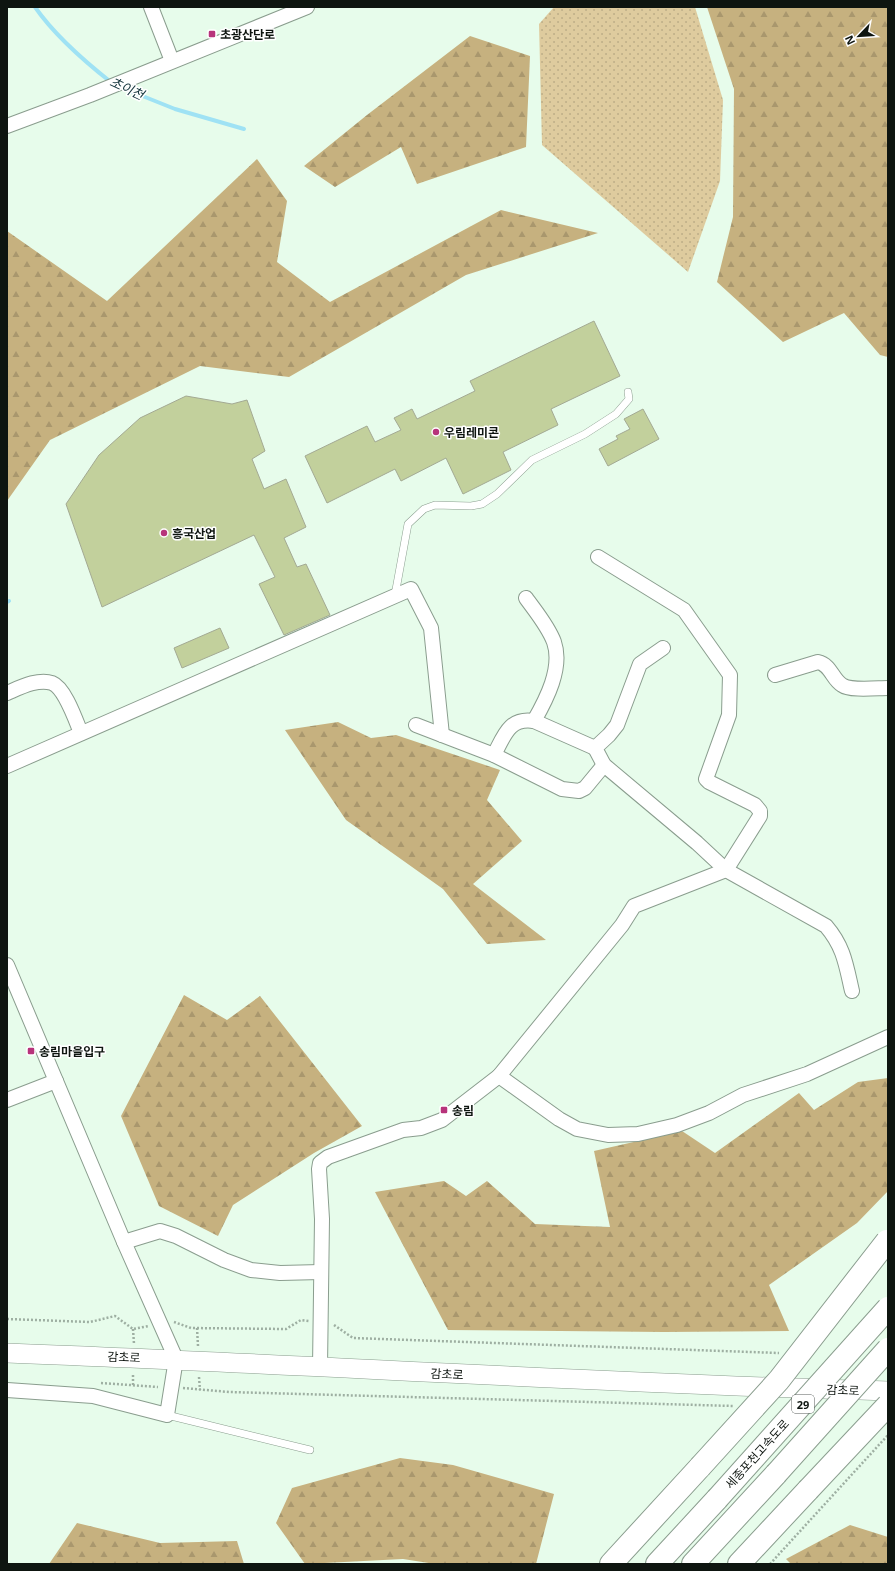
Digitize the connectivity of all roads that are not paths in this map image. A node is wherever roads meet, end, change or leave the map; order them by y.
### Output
1 (151, 7) edge
2 (307, 7) edge
3 (172, 61) junction
4 (7, 126) edge
5 (628, 392) dead end
6 (598, 557) dead end
7 (395, 595) junction
8 (526, 598) dead end
9 (663, 648) dead end
10 (774, 675) dead end
11 (888, 688) edge
12 (7, 693) edge
13 (534, 721) junction
14 (416, 725) dead end
15 (81, 733) junction
16 (442, 735) junction
17 (594, 748) junction
18 (494, 755) junction
19 (604, 765) junction
20 (7, 766) edge
21 (726, 870) junction
22 (7, 965) edge
23 (852, 991) dead end
24 (888, 1037) edge
25 (499, 1076) junction
26 (56, 1081) junction
27 (7, 1100) edge
28 (887, 1240) edge
29 (124, 1242) junction
30 (322, 1272) junction
31 (888, 1308) edge
32 (888, 1349) edge
33 (7, 1353) edge
34 (176, 1359) junction
35 (320, 1367) junction
36 (7, 1390) edge
37 (888, 1391) edge
38 (888, 1405) edge
39 (167, 1415) junction
40 (310, 1450) dead end
41 (611, 1564) edge
42 (657, 1564) edge
43 (693, 1564) edge
44 (739, 1564) edge

1 - 3 street
2 - 3 street
3 - 4 street
5 - 7 lane
6 - 21 street
7 - 15 street
7 - 16 street
8 - 13 street
9 - 17 street
10 - 11 street
12 - 15 street
13 - 17 street
13 - 18 street
14 - 16 street
15 - 20 street
16 - 18 street
17 - 19 street
18 - 19 street
19 - 21 street
21 - 23 street
21 - 25 street
22 - 26 street
24 - 25 street
25 - 30 street
26 - 27 street
26 - 29 street
28 - 41 highway, bridge
29 - 30 street
29 - 34 street
30 - 35 street
31 - 42 highway, 세종포천고속도로 / 29, bridge
32 - 43 highway, 29, bridge
33 - 34 main road, 감초로
34 - 35 main road, 감초로
34 - 39 street
35 - 37 main road, 감초로
36 - 39 street
38 - 44 highway, bridge
39 - 40 lane

